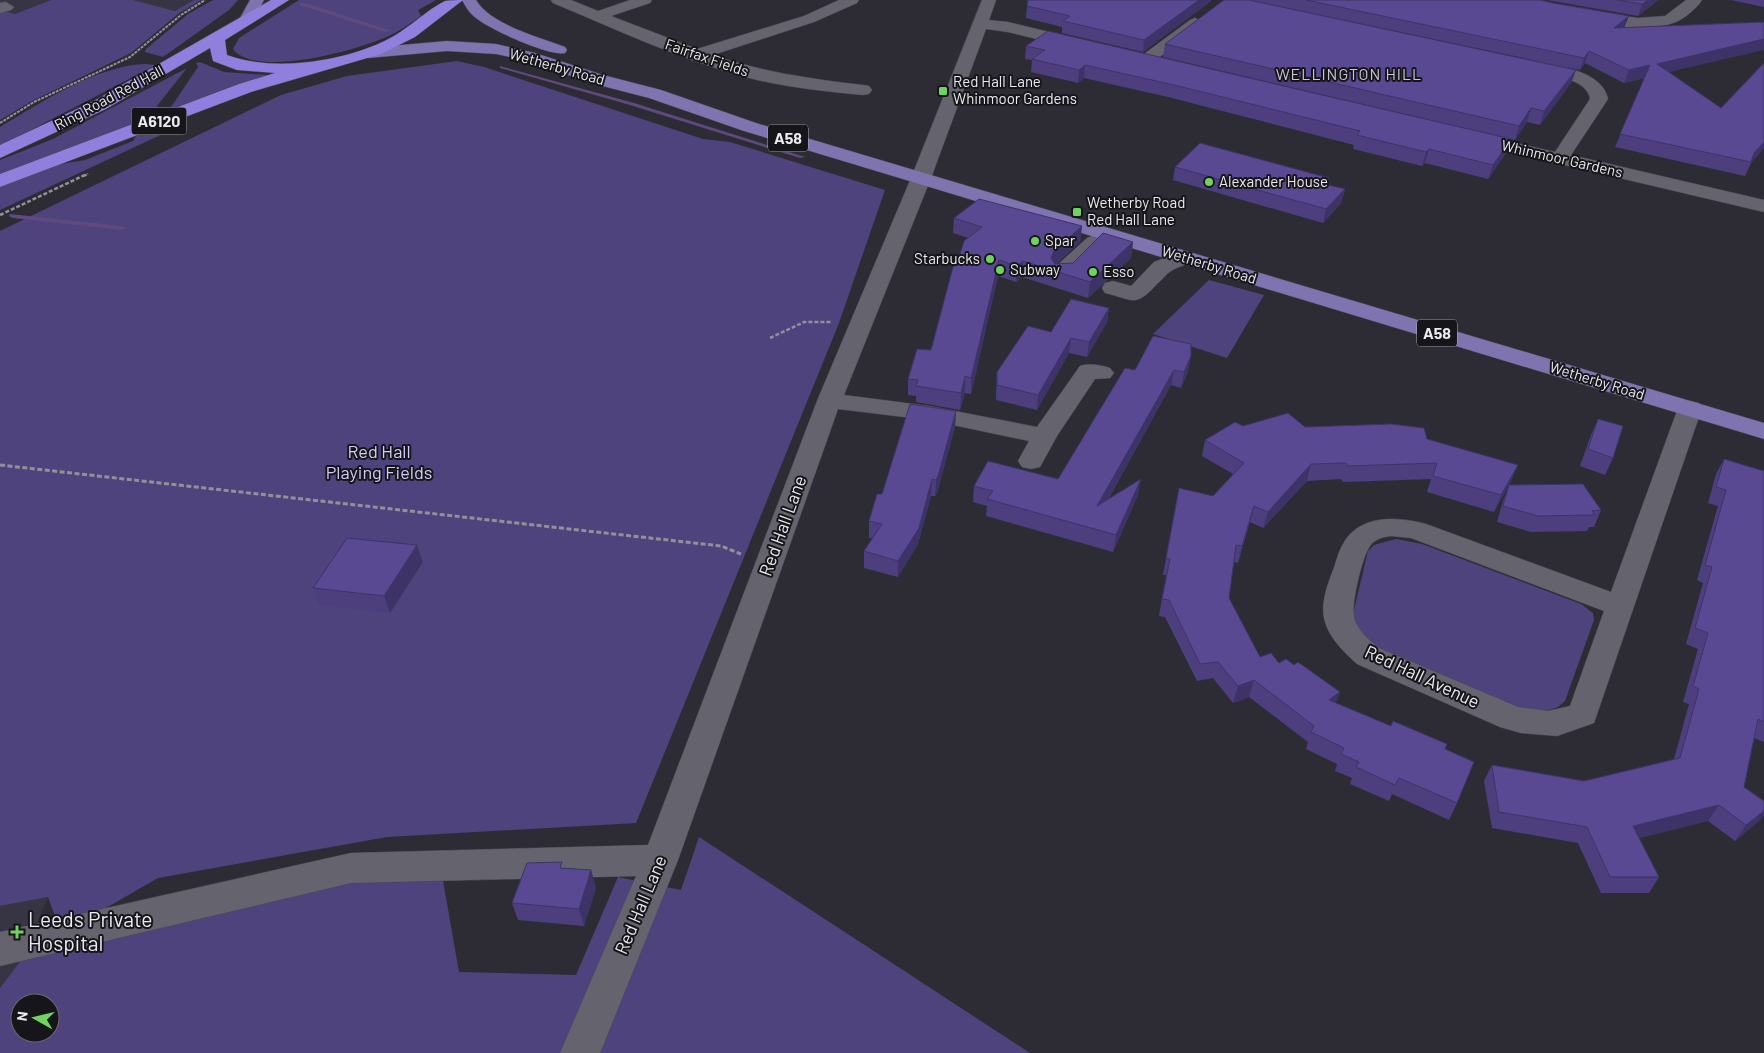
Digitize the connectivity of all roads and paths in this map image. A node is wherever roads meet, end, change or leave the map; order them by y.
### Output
1 (205, 0) edge
2 (257, 0) edge
3 (282, 0) edge
4 (456, 0) edge
5 (469, 0) edge
6 (558, 0) edge
7 (645, 0) edge
8 (852, 0) edge
9 (989, 0) edge
10 (1516, 0) edge
11 (1695, 0) edge
12 (1208, 13) edge
13 (597, 16) junction
14 (247, 20) junction
15 (979, 24) junction
16 (217, 40) junction
17 (1091, 47) edge
18 (368, 53) junction
19 (695, 55) junction
20 (1127, 56) edge
21 (1146, 60) junction
22 (1526, 64) edge
23 (320, 65) junction
24 (1165, 65) edge
25 (863, 90) dead end
26 (656, 94) junction
27 (0, 123) edge
28 (1454, 133) edge
29 (0, 152) edge
30 (1560, 158) junction
31 (921, 178) junction
32 (0, 182) edge
33 (1764, 206) edge
34 (1078, 225) junction
35 (1109, 235) junction
36 (1081, 254) junction
37 (1184, 257) junction
38 (1062, 273) edge
39 (1113, 288) dead end
40 (860, 325) junction
41 (770, 338) dead end
42 (1102, 373) dead end
43 (829, 401) junction
44 (1690, 408) junction
45 (1764, 431) edge
46 (1044, 436) junction
47 (1031, 461) dead end
48 (0, 465) edge
49 (769, 564) junction
50 (1620, 606) junction
51 (660, 860) junction
52 (0, 950) edge
53 (580, 1053) edge

1 - 27 path
2 - 14 main road
3 - 14 highway, Ring Road Red Hall
4 - 18 highway
5 - 26 main road, Wetherby Road / A58
6 - 13 street, Fairfax Fields
7 - 13 street
8 - 19 street
9 - 15 street, Red Hall Lane
10 - 11 street
12 - 21 street
13 - 19 street, Fairfax Fields
14 - 16 highway, Ring Road Red Hall
15 - 17 street
15 - 31 street, Red Hall Lane
16 - 23 highway
16 - 29 highway, Ring Road Red Hall / A6120
18 - 23 highway
18 - 26 main road, Wetherby Road / A58
19 - 25 street, Fairfax Fields
20 - 21 street
21 - 24 street
22 - 30 street
23 - 32 highway, Ring Road Red Hall / A6120
26 - 31 main road, Wetherby Road / A58
28 - 30 street, Whinmoor Gardens
30 - 33 street, Whinmoor Gardens
31 - 34 main road, Wetherby Road / A58
31 - 40 street, Red Hall Lane
34 - 35 main road, Wetherby Road / A58
34 - 36 street
35 - 36 street
35 - 37 main road, Wetherby Road / A58
36 - 38 street
37 - 39 street
37 - 44 main road, Wetherby Road / A58
40 - 41 path
40 - 43 street, Red Hall Lane
42 - 46 street
43 - 46 street
43 - 49 street, Red Hall Lane
44 - 45 main road, Wetherby Road / A58
44 - 50 street, Red Hall Avenue
46 - 47 street
48 - 49 path
49 - 51 street, Red Hall Lane
50 - 50 street, Red Hall Avenue
51 - 52 street
51 - 53 street, Red Hall Lane

